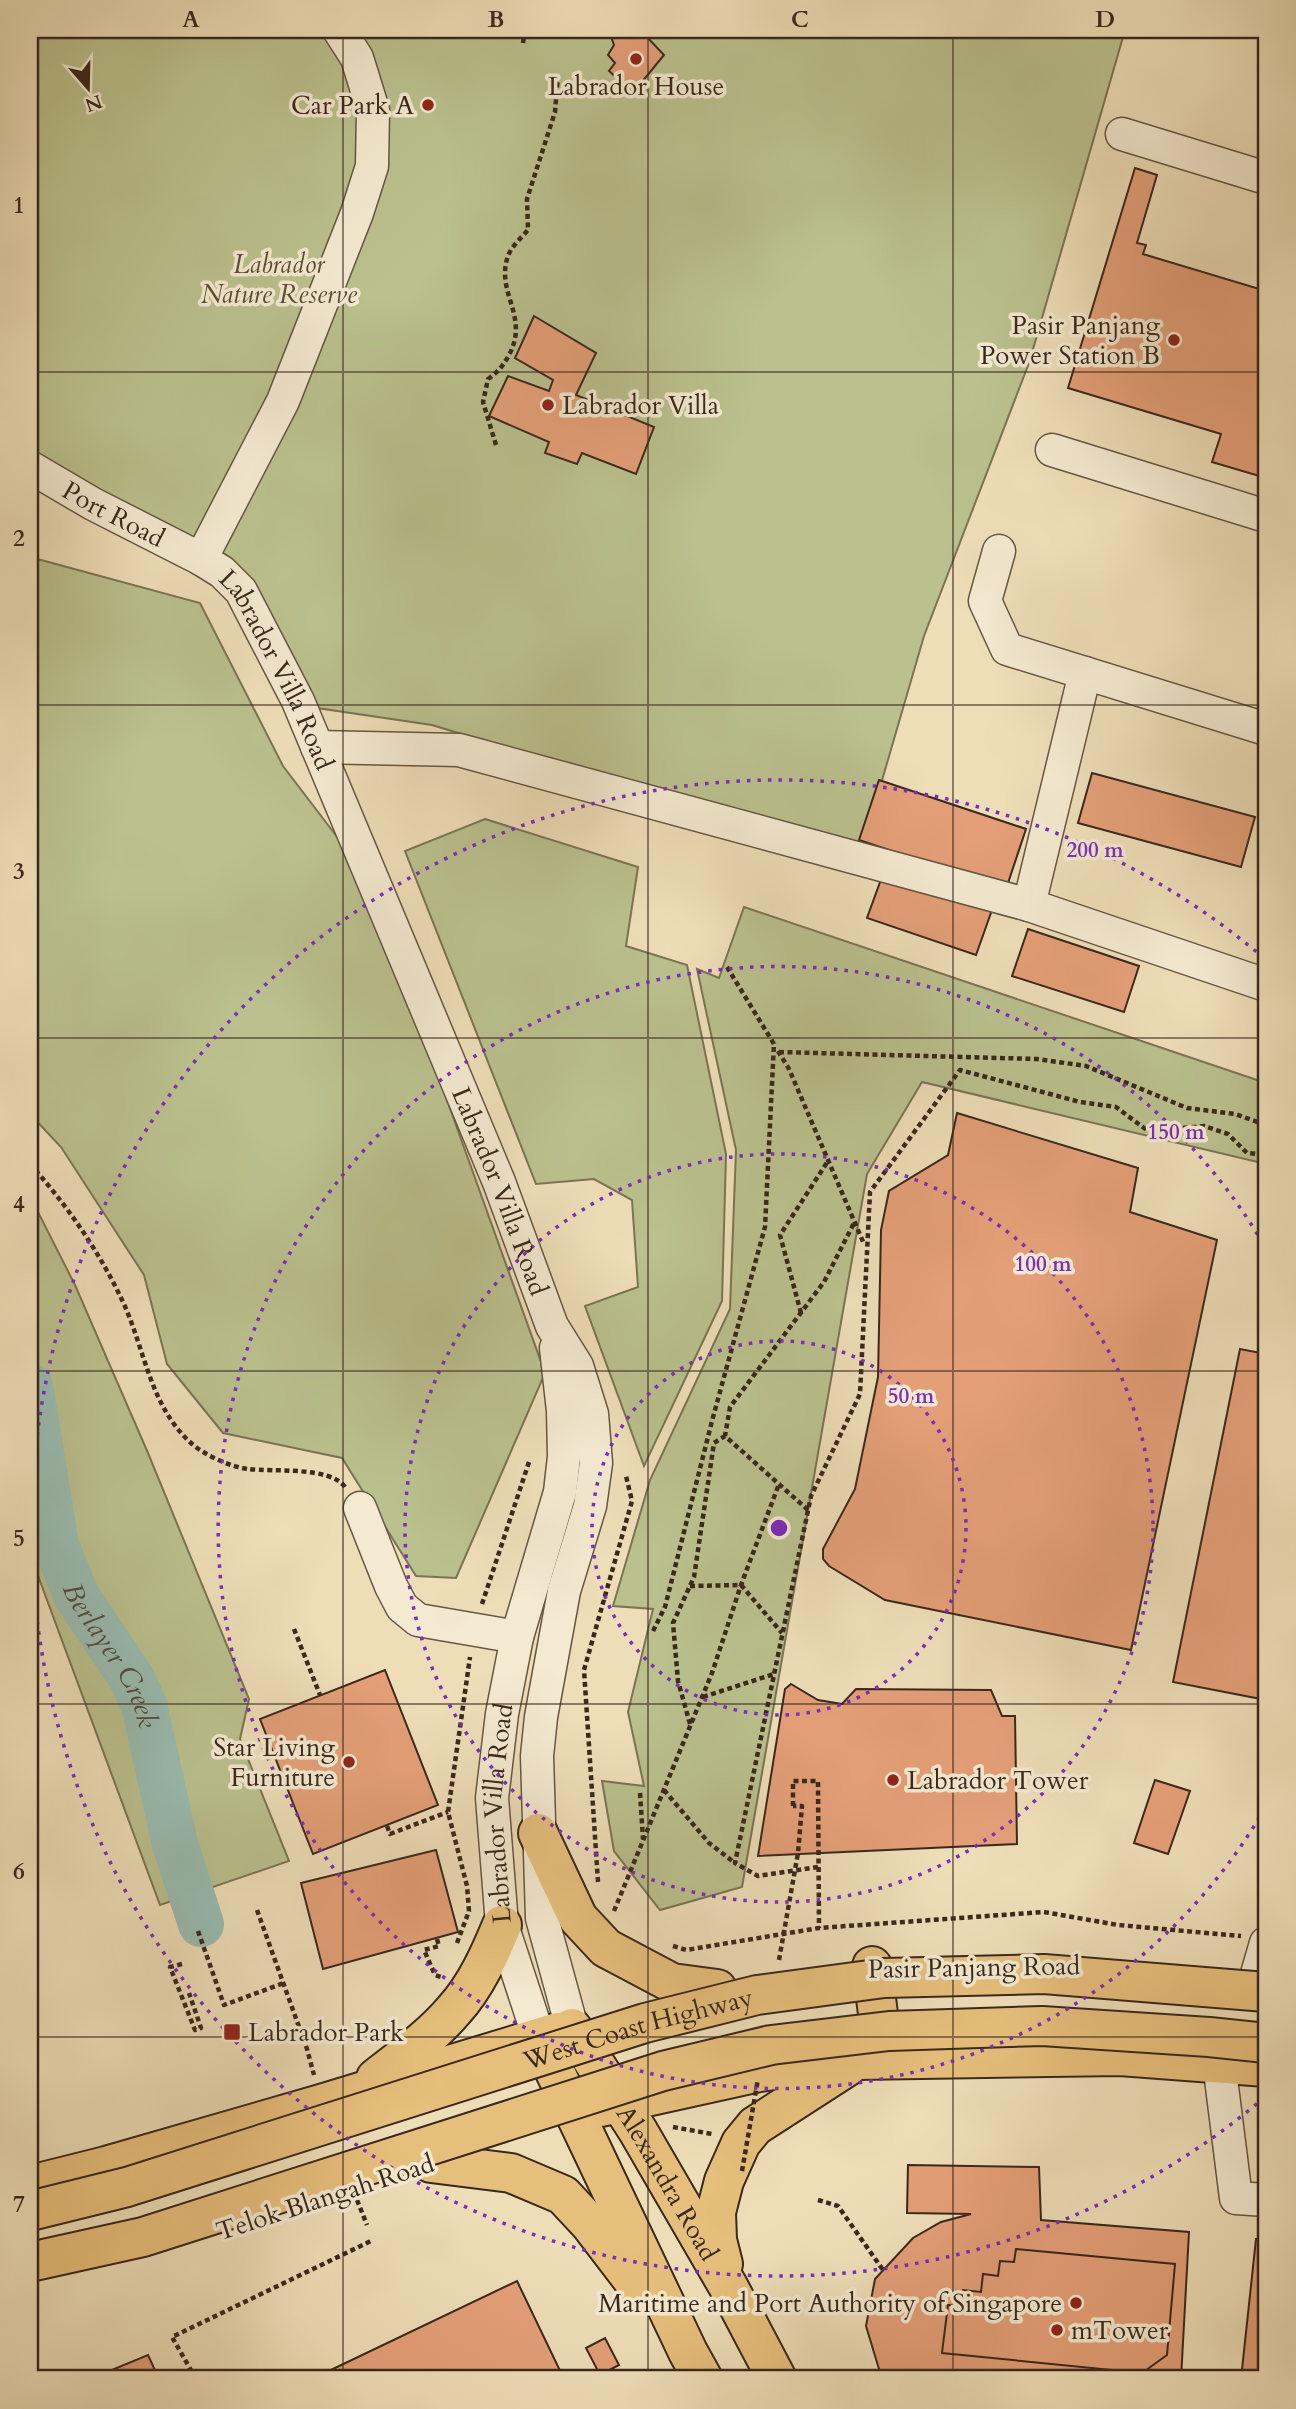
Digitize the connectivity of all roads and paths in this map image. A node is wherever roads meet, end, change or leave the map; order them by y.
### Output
1 (340, 30) edge
2 (525, 30) edge
3 (523, 43) dead end
4 (558, 75) dead end
5 (1122, 134) dead end
6 (1266, 178) edge
7 (496, 445) dead end
8 (1052, 450) dead end
9 (30, 467) edge
10 (1266, 516) edge
11 (999, 551) dead end
12 (201, 559) junction
13 (1085, 673) junction
14 (1266, 729) edge
15 (317, 747) junction
16 (1029, 905) junction
17 (727, 967) dead end
18 (1266, 985) edge
19 (774, 1043) junction
20 (779, 1052) junction
21 (1266, 1125) edge
22 (1266, 1155) edge
23 (829, 1160) junction
24 (30, 1164) edge
25 (855, 1221) junction
26 (866, 1248) junction
27 (801, 1313) junction
28 (552, 1326) junction
29 (726, 1436) junction
30 (626, 1476) dead end
31 (779, 1484) junction
32 (360, 1508) joint
33 (808, 1510) junction
34 (741, 1585) junction
35 (690, 1586) junction
36 (557, 1628) junction
37 (294, 1629) dead end
38 (653, 1631) dead end
39 (519, 1632) junction
40 (783, 1634) junction
41 (775, 1674) junction
42 (320, 1695) dead end
43 (702, 1697) junction
44 (690, 1725) junction
45 (664, 1790) junction
46 (640, 1793) dead end
47 (793, 1806) dead end
48 (448, 1812) dead end
49 (387, 1826) dead end
50 (538, 1833) junction
51 (643, 1840) junction
52 (735, 1863) junction
53 (818, 1867) junction
54 (602, 1890) dead end
55 (608, 1901) dead end
56 (257, 1910) dead end
57 (614, 1911) junction
58 (620, 1916) dead end
59 (502, 1925) junction
60 (819, 1927) junction
61 (198, 1931) dead end
62 (437, 1939) dead end
63 (663, 1943) dead end
64 (182, 1964) dead end
65 (1262, 1964) edge
66 (872, 1966) junction
67 (435, 1975) dead end
68 (284, 1983) junction
69 (717, 1989) junction
70 (189, 1993) dead end
71 (555, 2033) junction
72 (1266, 2043) edge
73 (922, 2058) junction
74 (857, 2060) junction
75 (1220, 2063) junction
76 (1266, 2067) edge
77 (357, 2091) junction
78 (617, 2102) junction
79 (321, 2104) junction
80 (575, 2116) junction
81 (673, 2127) dead end
82 (716, 2135) dead end
83 (431, 2163) junction
84 (30, 2185) edge
85 (351, 2188) junction
86 (818, 2200) dead end
87 (1266, 2200) edge
88 (30, 2211) edge
89 (367, 2225) dead end
90 (373, 2240) dead end
91 (30, 2262) edge
92 (883, 2270) dead end
93 (30, 2281) edge
94 (728, 2286) junction
95 (696, 2366) edge
96 (196, 2379) edge
97 (564, 2379) edge
98 (572, 2379) edge
99 (777, 2379) edge

1 - 12 street, Labrador Villa Road
2 - 3 path
4 - 7 path
5 - 6 street
8 - 10 street
9 - 12 street, Port Road
11 - 13 street
12 - 15 street, Labrador Villa Road
13 - 14 street
13 - 16 street
15 - 16 street
15 - 28 street, Labrador Villa Road
16 - 18 street
17 - 19 path
19 - 20 path
19 - 38 path
20 - 21 path
20 - 23 path
22 - 26 path
23 - 25 path
23 - 27 path
24 - 32 path
25 - 26 path
25 - 27 path
26 - 33 path
27 - 29 path
28 - 36 street, Labrador Villa Road
28 - 39 street, Labrador Villa Road
29 - 31 path
29 - 35 path
30 - 54 path
31 - 33 path
31 - 34 path
32 - 39 street
33 - 40 path
34 - 35 path
34 - 40 path
34 - 43 path
35 - 44 path
36 - 39 street
36 - 50 street, Labrador Villa Road
37 - 42 path
39 - 59 street, Labrador Villa Road
40 - 41 path
41 - 43 path
41 - 52 path
43 - 44 path
44 - 45 path
45 - 51 path
45 - 52 path
46 - 51 path
47 - 53 path
48 - 49 path
50 - 69 main road
50 - 71 street, Labrador Villa Road
51 - 57 path
52 - 53 path
53 - 60 path
55 - 57 path
56 - 68 path
57 - 58 path
59 - 71 street, Labrador Villa Road
59 - 77 main road
60 - 63 path
60 - 65 path
61 - 68 path
62 - 67 path
64 - 70 path
65 - 66 main road, Pasir Panjang Road
65 - 88 main road, West Coast Highway, bridge
66 - 69 main road, Pasir Panjang Road
66 - 73 main road
68 - 79 path
69 - 71 main road, Pasir Panjang Road
71 - 77 main road
71 - 78 main road, Alexandra Road
71 - 80 main road, Alexandra Road
72 - 91 main road, West Coast Highway, bridge
73 - 74 main road
73 - 75 main road
74 - 78 main road
74 - 94 main road
75 - 76 main road
75 - 87 street
77 - 79 main road
78 - 80 main road, Telok Blangah Road
78 - 94 main road, Alexandra Road
79 - 84 main road
80 - 83 main road, Telok Blangah Road
80 - 95 main road, Alexandra Road
81 - 82 path
83 - 85 main road, Telok Blangah Road
83 - 95 main road
85 - 89 path
85 - 93 main road, Telok Blangah Road
86 - 92 path
90 - 96 path
94 - 99 main road, Alexandra Road
97 - 98 path

